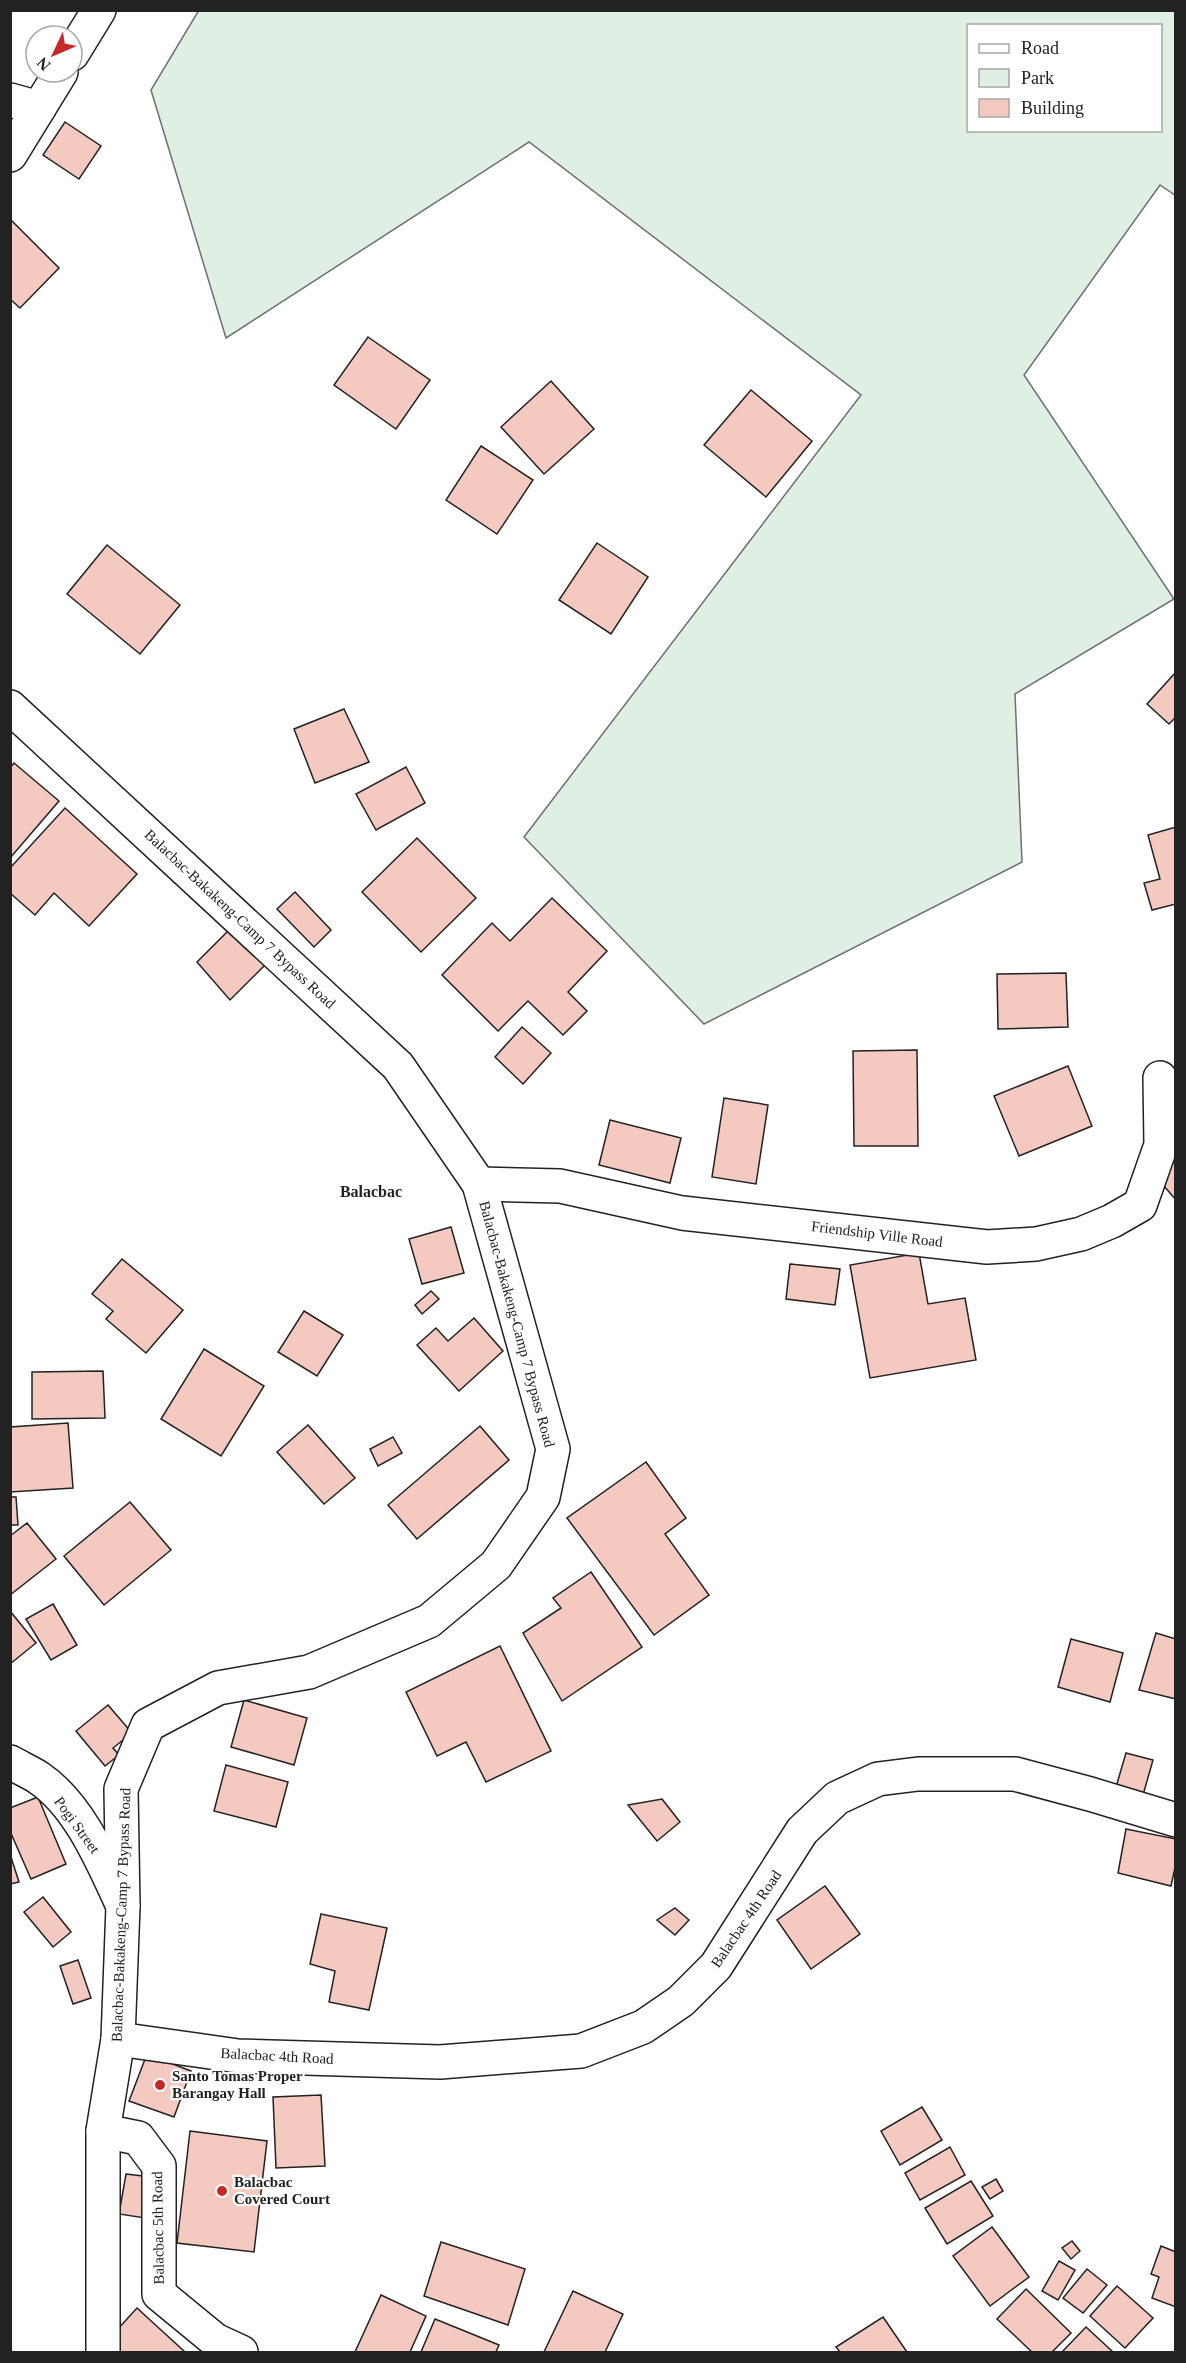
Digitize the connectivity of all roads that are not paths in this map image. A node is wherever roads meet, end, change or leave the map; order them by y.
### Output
1 (99, 10) edge
2 (84, 34) edge
3 (48, 84) edge
4 (25, 104) edge
5 (10, 155) edge
6 (10, 707) edge
7 (1160, 1078) dead end
8 (479, 1184) junction
9 (10, 1762) edge
10 (1176, 1820) edge
11 (123, 1906) junction
12 (118, 2039) junction
13 (103, 2131) junction
14 (103, 2352) edge
15 (241, 2352) edge

1 - 2 street
3 - 4 street
4 - 5 street
6 - 8 street, Balacbac-Bakakeng-Camp 7 Bypass Road
7 - 8 street, Friendship Ville Road
8 - 11 street, Balacbac-Bakakeng-Camp 7 Bypass Road
9 - 11 street, Pogi Street
10 - 12 street, Balacbac 4th Road
11 - 12 street, Balacbac-Bakakeng-Camp 7 Bypass Road
12 - 13 street, Balacbac-Bakakeng-Camp 7 Bypass Road
13 - 14 street, Balacbac-Bakakeng-Camp 7 Bypass Road
13 - 15 street, Balacbac 5th Road

